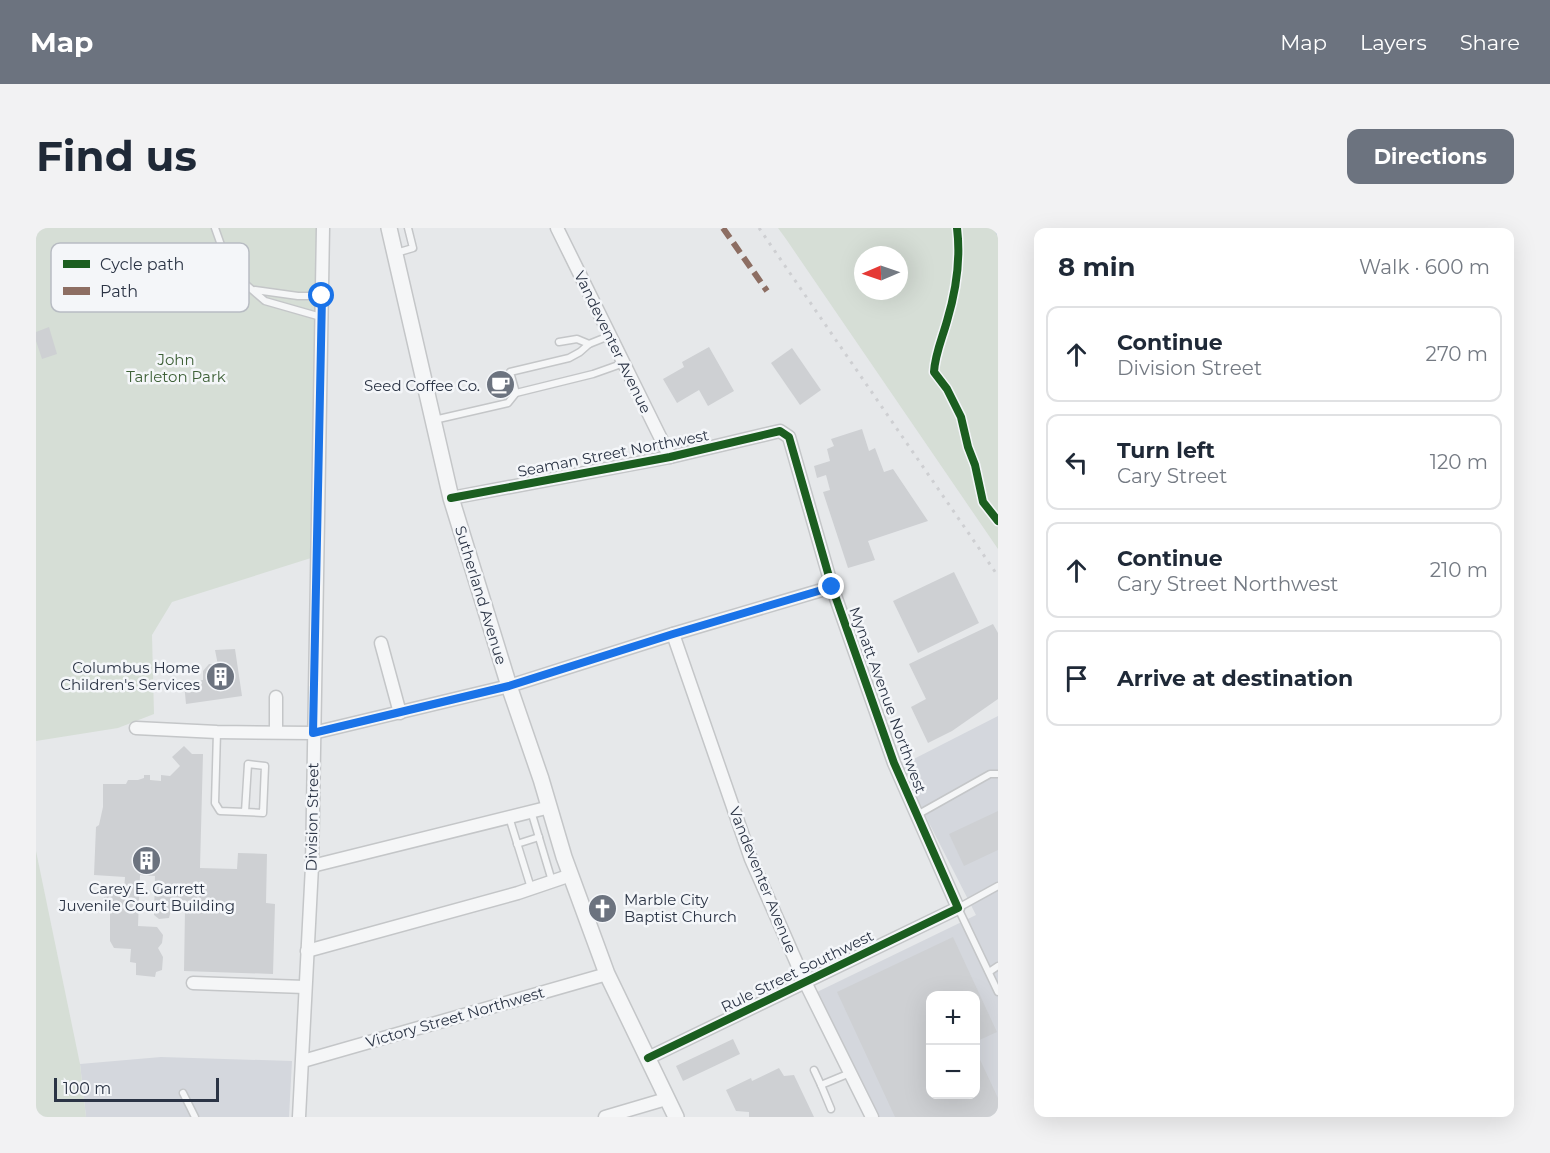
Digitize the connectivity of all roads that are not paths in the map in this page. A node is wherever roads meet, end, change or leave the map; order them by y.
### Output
1 (215, 228) edge
2 (323, 228) edge
3 (390, 228) edge
4 (408, 228) edge
5 (557, 228) edge
6 (220, 243) edge
7 (395, 254) junction
8 (249, 286) edge
9 (254, 290) junction
10 (322, 296) junction
11 (322, 318) junction
12 (610, 335) junction
13 (559, 342) dead end
14 (589, 344) junction
15 (624, 363) junction
16 (516, 393) junction
17 (433, 420) junction
18 (780, 431) joint
19 (670, 457) junction
20 (451, 498) junction
21 (832, 587) junction
22 (673, 634) junction
23 (381, 643) dead end
24 (509, 686) junction
25 (276, 697) dead end
26 (400, 713) junction
27 (136, 728) dead end
28 (217, 732) junction
29 (276, 732) junction
30 (313, 733) junction
31 (998, 774) edge
32 (549, 807) junction
33 (531, 811) junction
34 (245, 812) junction
35 (917, 814) junction
36 (508, 816) junction
37 (539, 837) junction
38 (517, 844) junction
39 (312, 866) junction
40 (570, 875) junction
41 (552, 881) junction
42 (998, 886) edge
43 (531, 888) junction
44 (958, 908) junction
45 (307, 951) junction
46 (998, 966) edge
47 (988, 972) junction
48 (608, 974) junction
49 (805, 982) junction
50 (193, 983) dead end
51 (305, 987) junction
52 (998, 992) edge
53 (648, 1058) junction
54 (303, 1060) junction
55 (814, 1070) dead end
56 (850, 1072) junction
57 (821, 1085) junction
58 (183, 1093) dead end
59 (666, 1099) junction
60 (831, 1109) dead end
61 (195, 1117) edge
62 (299, 1117) edge
63 (604, 1117) edge
64 (676, 1117) edge
65 (872, 1117) edge

1 - 6 lane
2 - 10 street, Division Street
3 - 7 street, Sutherland Avenue
4 - 7 lane
5 - 12 street, Vandeventer Avenue
7 - 17 street, Sutherland Avenue
8 - 9 lane
9 - 10 lane
9 - 11 lane
10 - 11 street, Division Street
11 - 30 street, Division Street
12 - 14 lane
12 - 15 street, Vandeventer Avenue
13 - 14 lane
14 - 16 lane
15 - 16 lane
15 - 19 street, Vandeventer Avenue
16 - 17 lane
17 - 20 street, Sutherland Avenue
18 - 19 street, Seaman Street Northwest
18 - 21 street, Mynatt Avenue Northwest
19 - 20 street, Seaman Street Northwest
20 - 24 street, Sutherland Avenue
21 - 22 street
21 - 35 street, Mynatt Avenue Northwest
22 - 24 street
22 - 49 street, Vandeventer Avenue
23 - 26 street
24 - 26 street
24 - 32 street, Sutherland Avenue
25 - 29 street
26 - 30 street
27 - 28 street
28 - 29 street
28 - 34 lane
29 - 30 street
30 - 39 street, Division Street
31 - 35 lane
32 - 33 street
32 - 40 street, Sutherland Avenue
33 - 36 street
33 - 37 lane
34 - 34 lane
35 - 44 street, Mynatt Avenue Northwest
36 - 38 lane
36 - 39 street
37 - 38 lane
37 - 41 lane
38 - 43 lane
39 - 45 street, Division Street
40 - 41 street
40 - 48 street, Sutherland Avenue
41 - 43 street
42 - 44 lane
43 - 45 street
44 - 47 lane
44 - 49 street, Rule Street Southwest
45 - 51 street, Division Street
46 - 47 lane
47 - 52 lane
48 - 53 street, Sutherland Avenue
48 - 54 street, Victory Street Northwest
49 - 53 street, Rule Street Southwest
49 - 56 street, Vandeventer Avenue
50 - 51 street
51 - 54 street, Division Street
53 - 59 street, Sutherland Avenue
54 - 62 street, Division Street
55 - 57 lane
56 - 57 lane
56 - 65 street, Vandeventer Avenue
57 - 60 lane
58 - 61 lane
59 - 63 street
59 - 64 street, Sutherland Avenue

